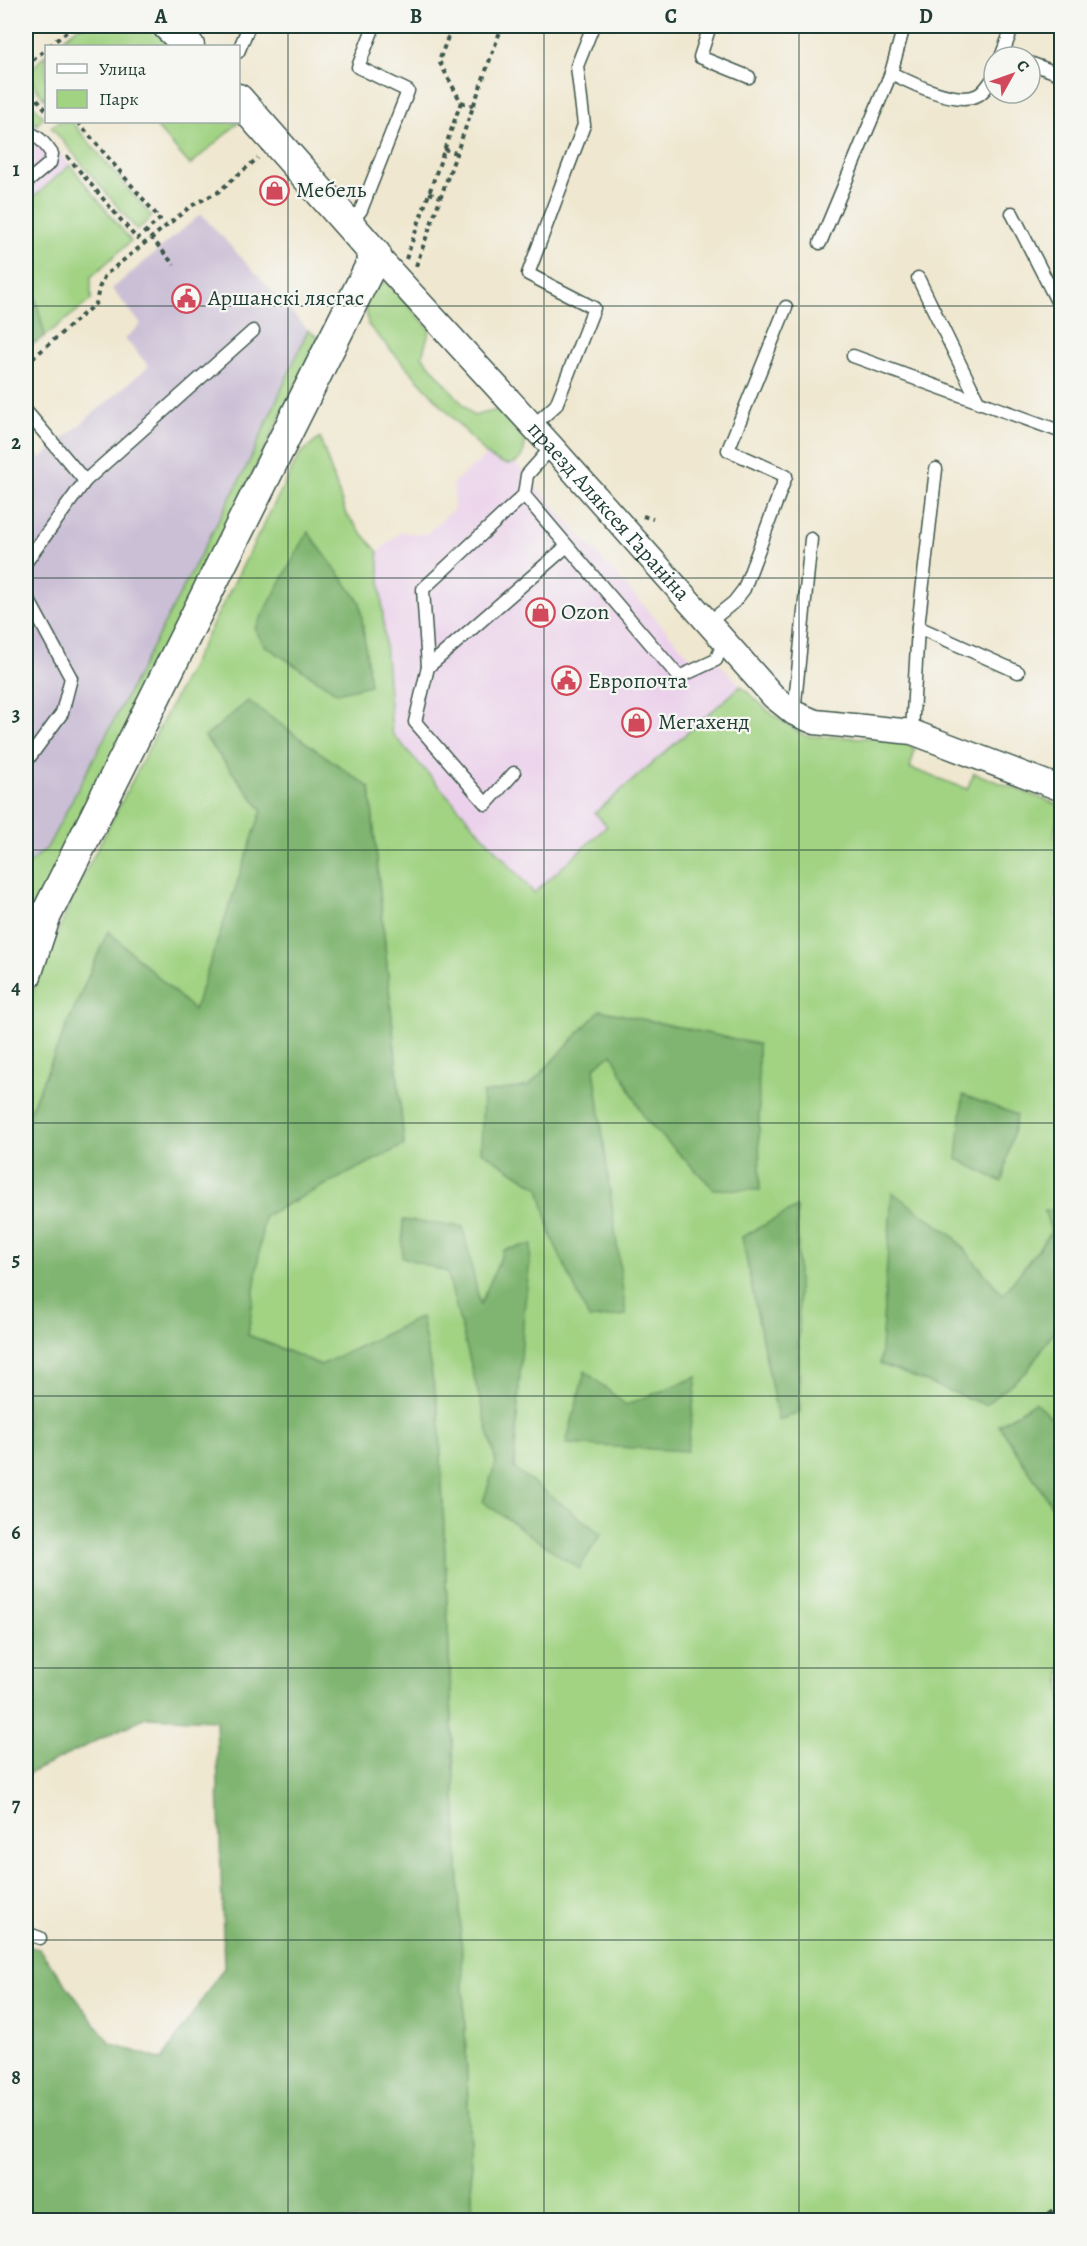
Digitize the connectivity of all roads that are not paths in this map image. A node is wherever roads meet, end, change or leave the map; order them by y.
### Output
1 (168, 26) edge
2 (249, 26) edge
3 (374, 26) edge
4 (593, 26) edge
5 (710, 26) edge
6 (904, 26) edge
7 (1013, 26) edge
8 (188, 45) edge
9 (1009, 45) edge
10 (240, 47) edge
11 (1042, 68) edge
12 (891, 73) junction
13 (1062, 75) edge
14 (749, 76) dead end
15 (982, 92) edge
16 (240, 101) edge
17 (26, 133) edge
18 (26, 183) edge
19 (1012, 213) dead end
20 (351, 224) junction
21 (820, 243) dead end
22 (376, 255) junction
23 (918, 278) dead end
24 (786, 307) dead end
25 (1062, 311) edge
26 (253, 331) dead end
27 (853, 356) dead end
28 (979, 403) junction
29 (28, 420) edge
30 (533, 426) junction
31 (1062, 432) edge
32 (552, 447) junction
33 (936, 469) dead end
34 (85, 481) junction
35 (524, 495) junction
36 (811, 539) dead end
37 (567, 546) junction
38 (26, 562) edge
39 (26, 595) edge
40 (708, 623) junction
41 (918, 627) junction
42 (724, 642) junction
43 (428, 667) junction
44 (1018, 672) dead end
45 (794, 713) junction
46 (912, 732) junction
47 (26, 762) edge
48 (514, 773) dead end
49 (1062, 789) edge
50 (26, 975) edge
51 (26, 1934) edge
52 (40, 1938) dead end

1 - 8 street
2 - 10 lane
3 - 20 lane
4 - 30 lane
5 - 14 lane
6 - 12 lane
7 - 9 lane
11 - 13 lane
12 - 15 lane
12 - 21 lane
16 - 20 street, праезд Аляксея Гараніна
17 - 18 lane
19 - 25 lane
20 - 22 street, праезд Аляксея Гараніна
22 - 30 street, праезд Аляксея Гараніна
22 - 50 street
23 - 28 lane
24 - 40 lane
26 - 34 lane
27 - 28 lane
28 - 31 lane
29 - 34 lane
30 - 32 street, праезд Аляксея Гараніна
32 - 35 lane
32 - 40 street, праезд Аляксея Гараніна
33 - 41 lane
34 - 38 lane
35 - 37 lane
35 - 43 lane
36 - 45 lane
37 - 42 lane
37 - 43 lane
39 - 47 lane
40 - 42 street, праезд Аляксея Гараніна
41 - 44 lane
41 - 46 lane
42 - 45 street, праезд Аляксея Гараніна
43 - 48 lane
45 - 46 street, праезд Аляксея Гараніна
46 - 49 street, праезд Аляксея Гараніна
51 - 52 lane

